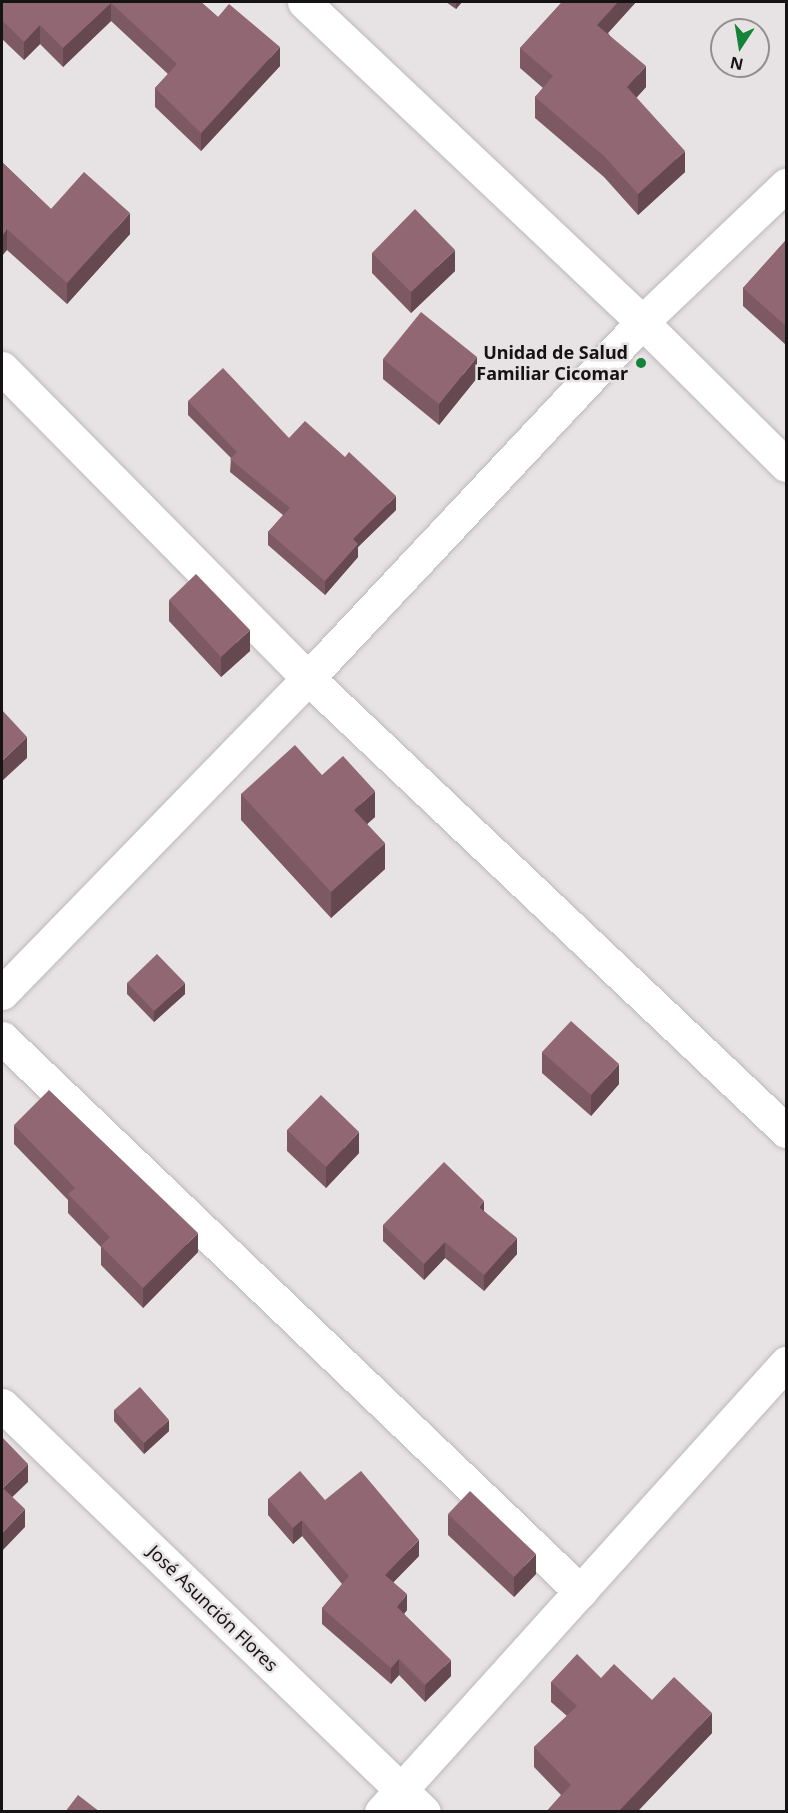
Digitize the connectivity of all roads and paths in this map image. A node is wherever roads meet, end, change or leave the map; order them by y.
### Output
1 (304, 2) edge
2 (786, 185) edge
3 (642, 322) junction
4 (2, 368) edge
5 (786, 465) edge
6 (308, 678) junction
7 (2, 993) edge
8 (2, 1038) edge
9 (786, 1131) edge
10 (786, 1363) edge
11 (2, 1405) edge
12 (581, 1592) junction
13 (402, 1804) edge

1 - 3 street
2 - 3 street
3 - 5 street
3 - 6 street
4 - 6 street
6 - 7 street
6 - 9 street
8 - 12 street
10 - 12 street
11 - 13 street, José Asunción Flores
12 - 13 street

